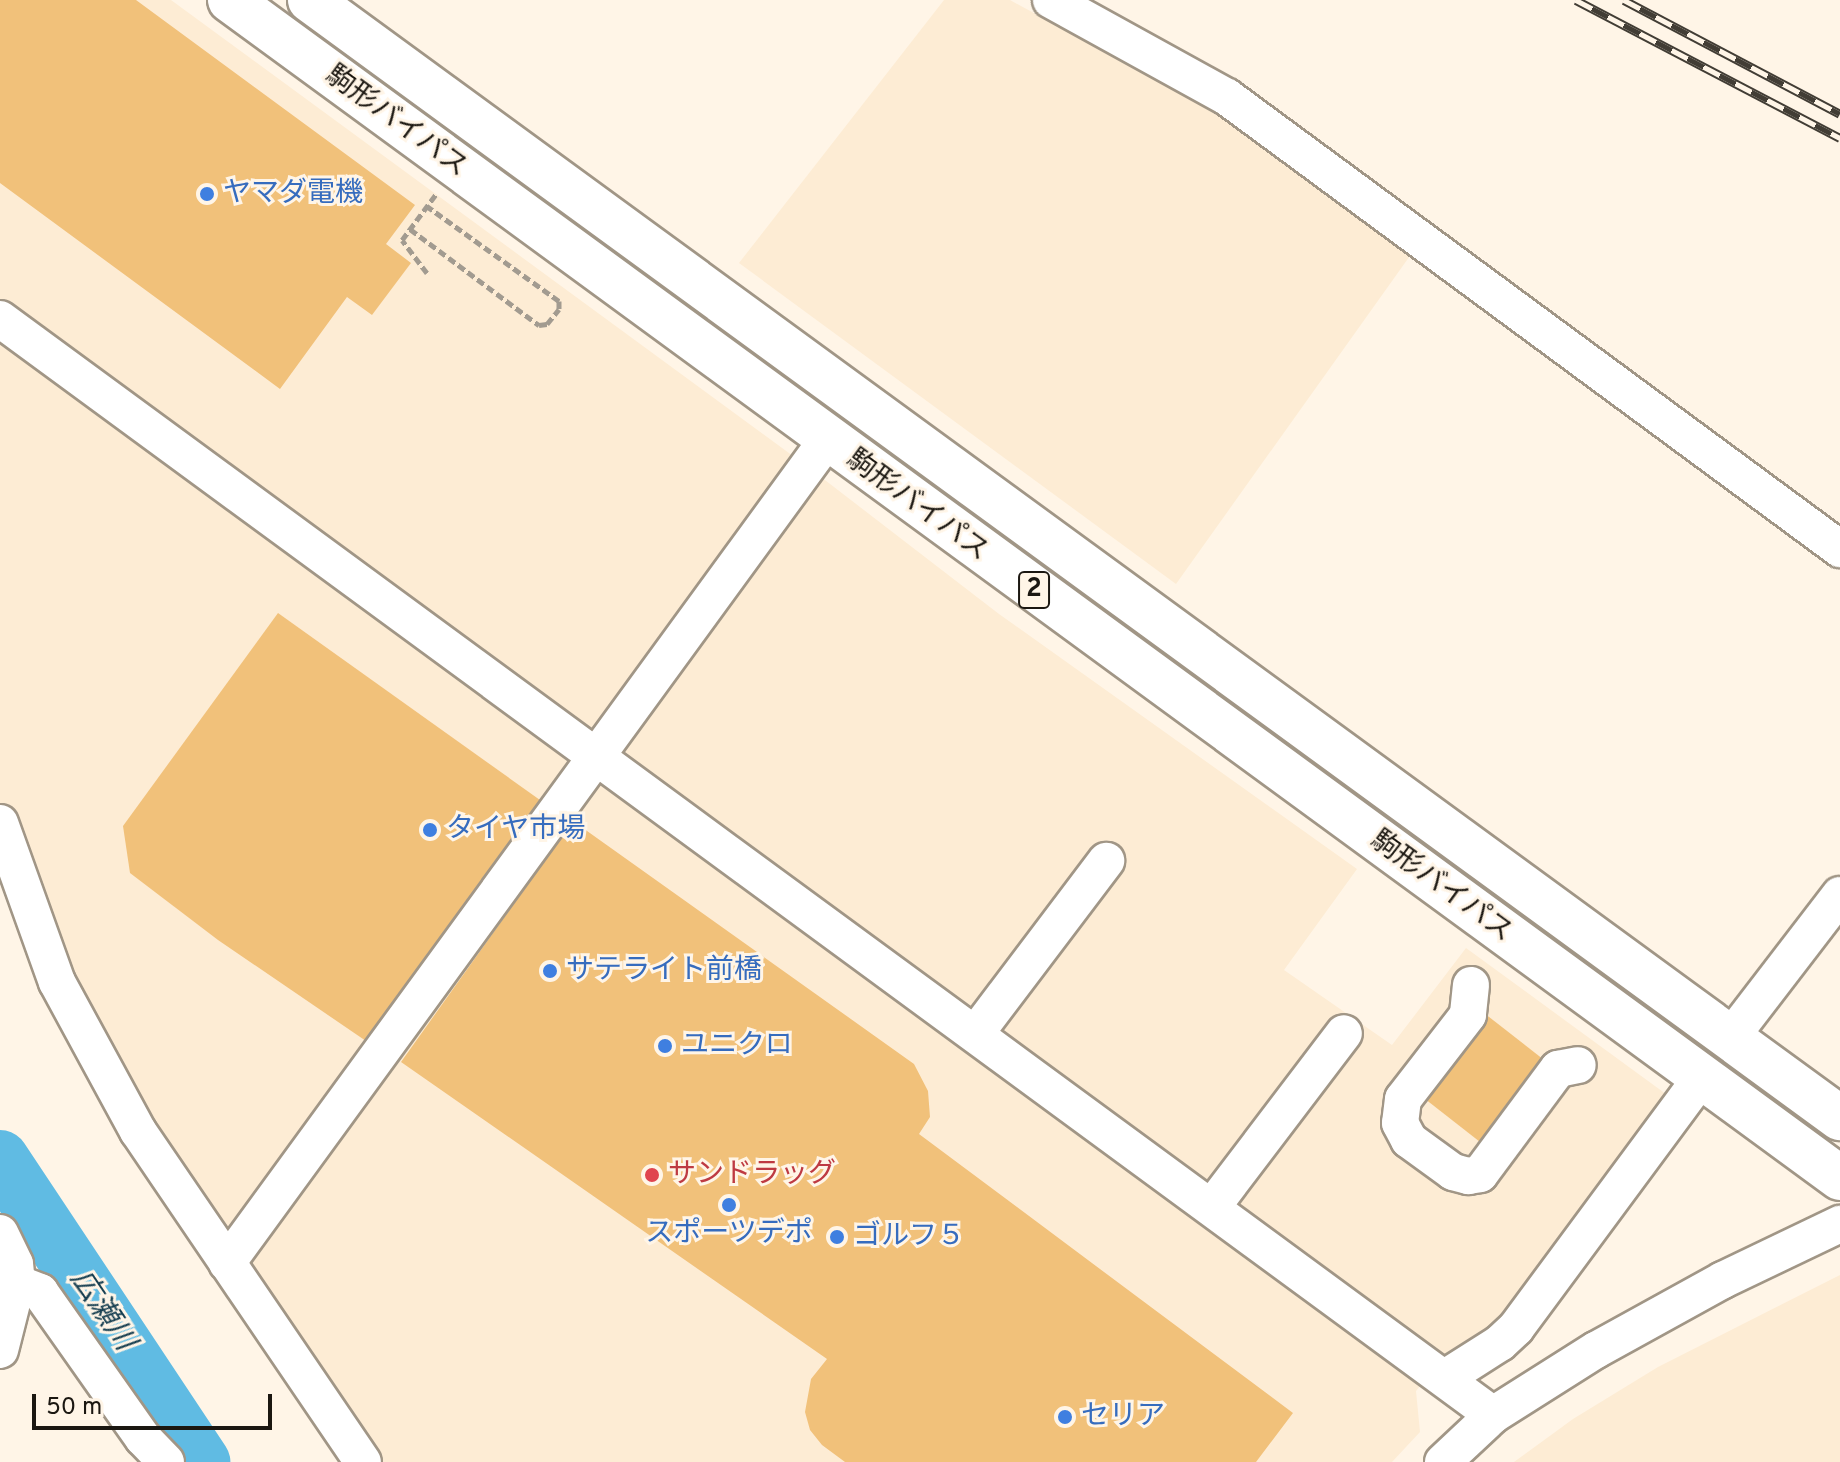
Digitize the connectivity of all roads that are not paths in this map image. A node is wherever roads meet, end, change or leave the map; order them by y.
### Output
1 (230, 0) edge
2 (310, 0) edge
3 (1051, 0) edge
4 (0, 319) edge
5 (790, 385) dead end
6 (827, 440) junction
7 (904, 496) junction
8 (1840, 549) edge
9 (597, 756) junction
10 (0, 823) edge
11 (1106, 861) dead end
12 (1840, 895) edge
13 (1471, 985) dead end
14 (976, 1033) junction
15 (1344, 1033) dead end
16 (1731, 1037) junction
17 (1578, 1065) dead end
18 (1689, 1094) dead end
19 (1840, 1118) edge
20 (1840, 1178) edge
21 (1212, 1207) junction
22 (1840, 1224) edge
23 (0, 1233) edge
24 (227, 1263) junction
25 (17, 1283) junction
26 (0, 1350) edge
27 (1445, 1378) junction
28 (1493, 1415) junction
29 (166, 1462) edge
30 (363, 1462) edge
31 (1443, 1462) edge

1 - 6 main road, 駒形バイパス / 2
2 - 16 main road, 駒形バイパス / 2
3 - 8 street
4 - 9 street
5 - 7 main road
6 - 7 main road, 駒形バイパス / 2
6 - 9 street
7 - 20 main road, 駒形バイパス / 2
9 - 14 street
9 - 24 street
10 - 24 street
11 - 14 street
12 - 16 street
13 - 17 street
14 - 21 street
15 - 21 street
16 - 19 main road, 駒形バイパス / 2
18 - 27 street
21 - 27 street
22 - 28 street
23 - 25 street
24 - 30 street
25 - 26 street
25 - 29 street
27 - 28 street
28 - 31 street

